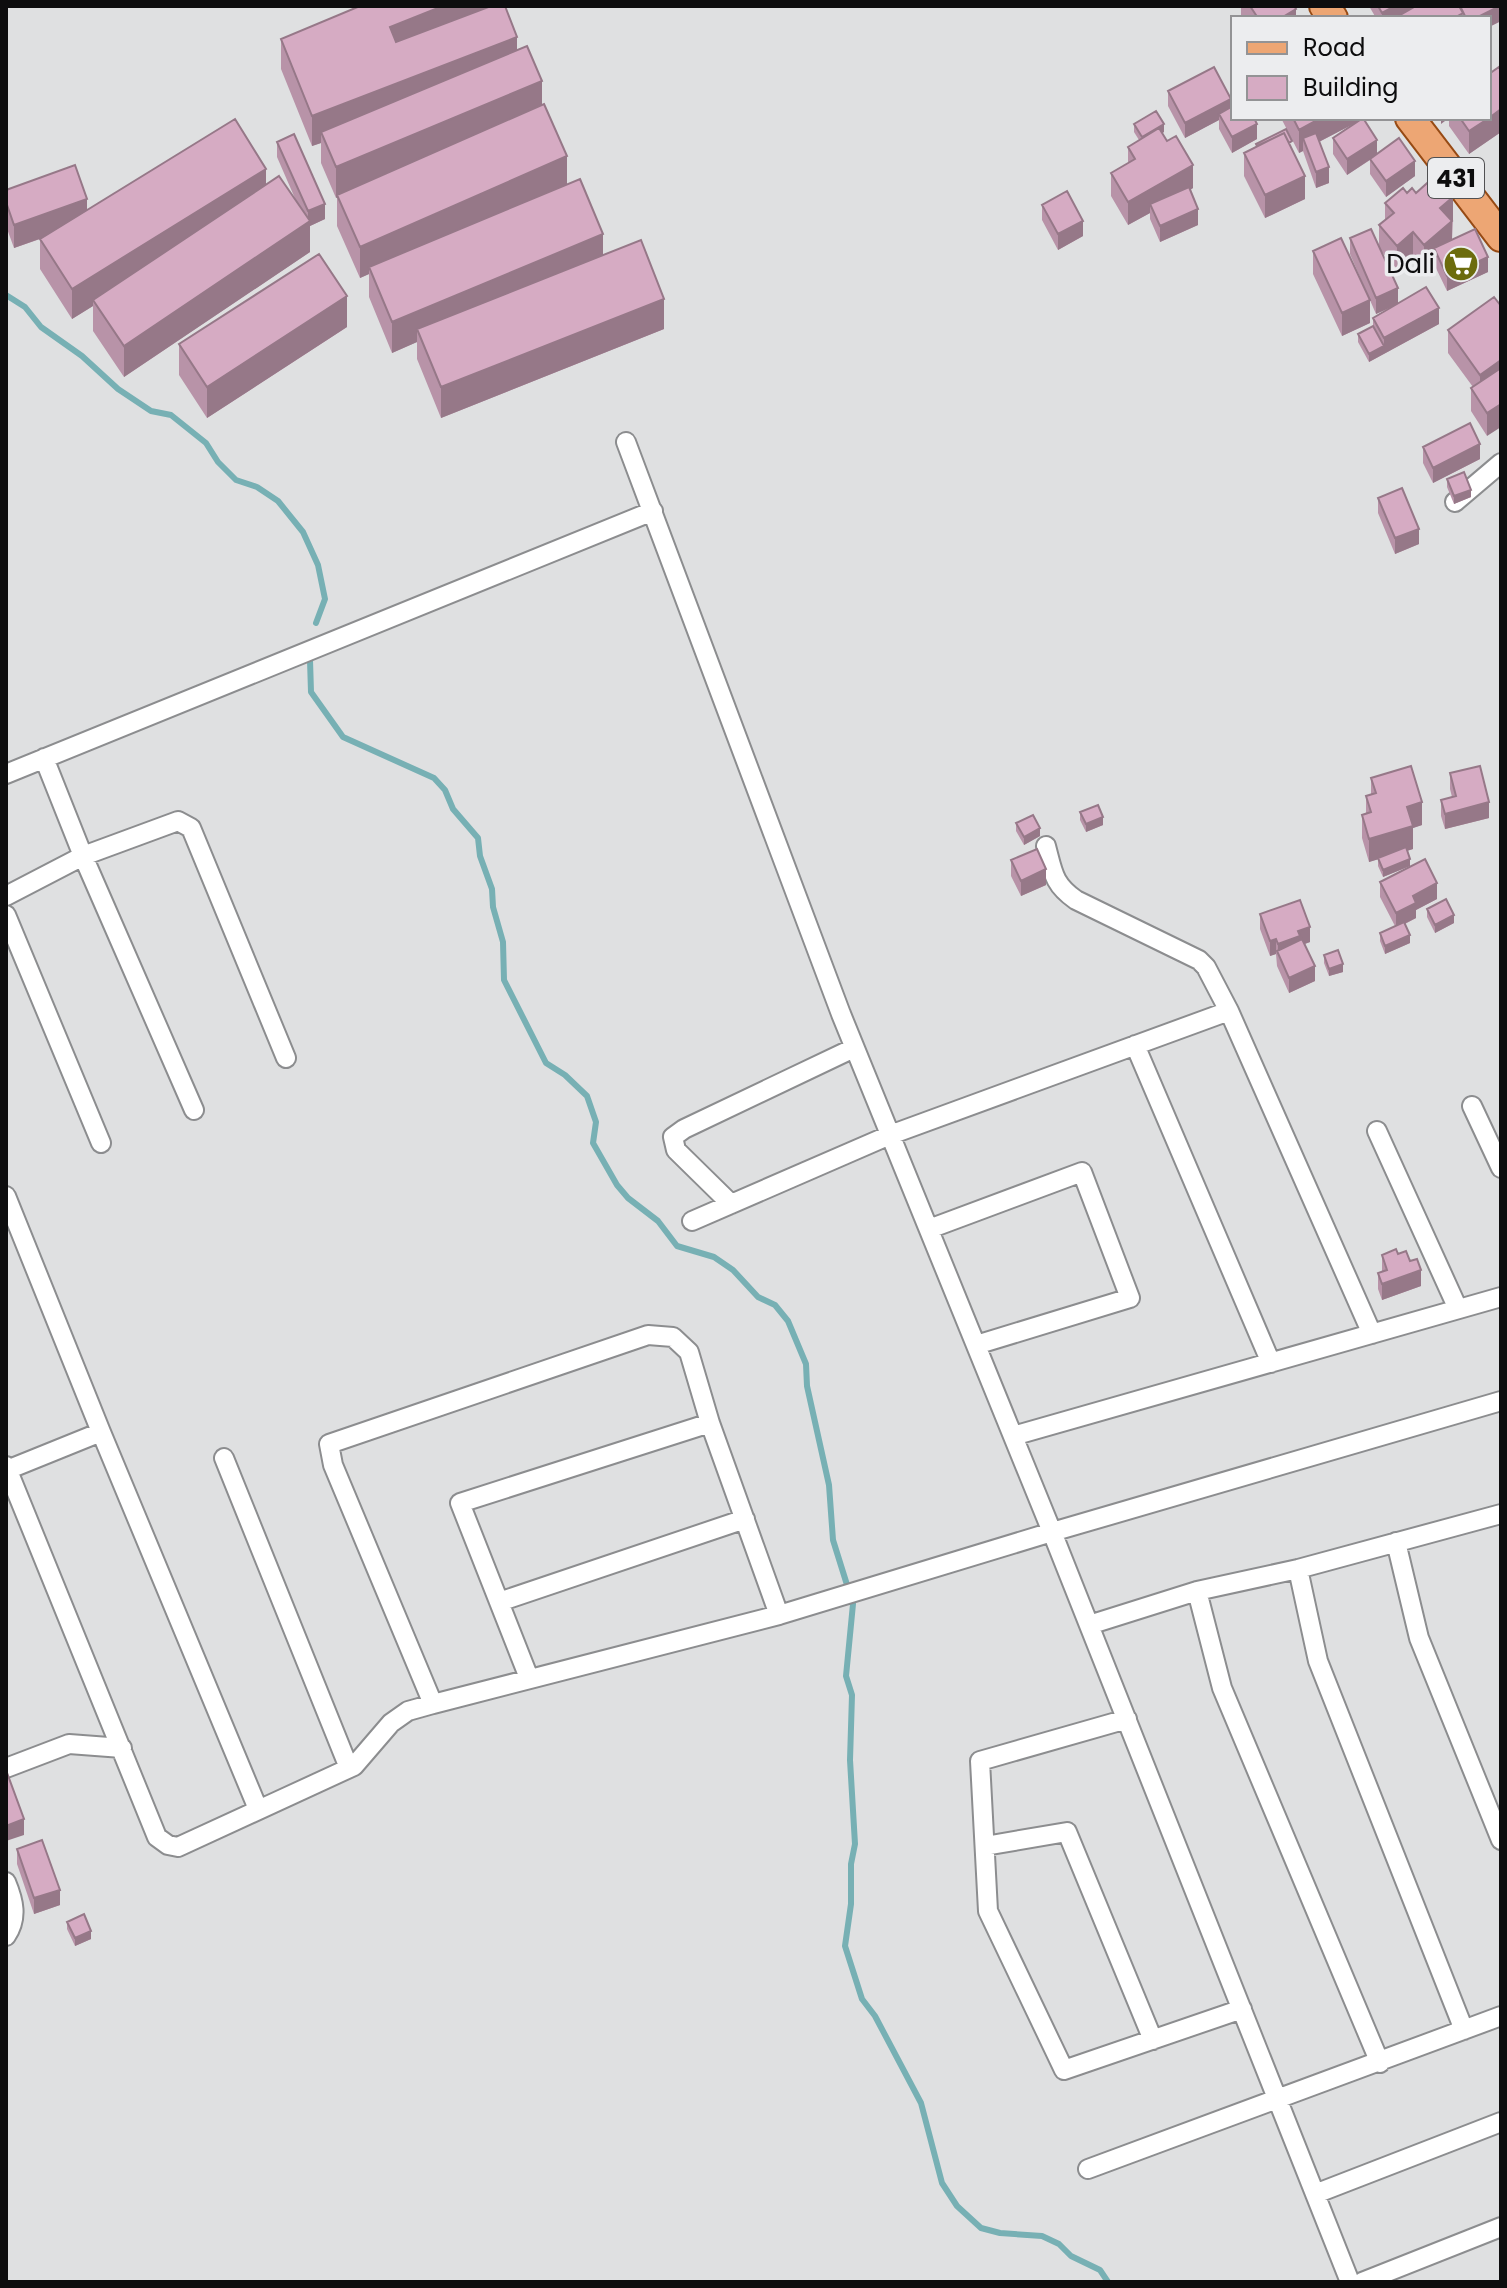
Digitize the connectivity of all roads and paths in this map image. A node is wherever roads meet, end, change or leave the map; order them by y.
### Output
1 (1412, 120) edge
2 (1501, 237) edge
3 (626, 442) dead end
4 (1501, 463) edge
5 (1455, 502) edge
6 (653, 511) junction
7 (44, 758) junction
8 (6, 774) edge
9 (1046, 846) dead end
10 (83, 856) junction
11 (6, 896) edge
12 (6, 915) edge
13 (1229, 1011) junction
14 (1135, 1045) junction
15 (854, 1048) junction
16 (286, 1058) dead end
17 (1472, 1106) dead end
18 (194, 1110) dead end
19 (1377, 1131) dead end
20 (890, 1135) junction
21 (101, 1143) dead end
22 (1501, 1168) edge
23 (6, 1196) edge
24 (731, 1204) junction
25 (692, 1221) dead end
26 (929, 1229) junction
27 (1501, 1297) edge
28 (1458, 1309) junction
29 (1372, 1334) junction
30 (976, 1345) junction
31 (1271, 1363) junction
32 (1501, 1401) edge
33 (710, 1423) junction
34 (101, 1432) junction
35 (1013, 1436) junction
36 (224, 1458) dead end
37 (7, 1468) edge
38 (1501, 1514) edge
39 (745, 1519) junction
40 (1052, 1532) junction
41 (1396, 1542) junction
42 (1298, 1569) junction
43 (1197, 1591) junction
44 (499, 1602) junction
45 (779, 1615) junction
46 (1089, 1625) junction
47 (529, 1678) junction
48 (433, 1704) junction
49 (1127, 1719) junction
50 (122, 1748) junction
51 (6, 1768) edge
52 (349, 1768) junction
53 (258, 1809) junction
54 (1501, 1840) edge
55 (985, 1846) junction
56 (6, 1882) edge
57 (6, 1936) edge
58 (1242, 2009) junction
59 (1501, 2016) edge
60 (1464, 2030) junction
61 (1153, 2040) junction
62 (1380, 2063) junction
63 (1277, 2098) junction
64 (1501, 2122) edge
65 (1088, 2169) dead end
66 (1315, 2194) junction
67 (1501, 2227) edge
68 (1350, 2282) edge
69 (1362, 2282) edge

1 - 2 main road, 431
3 - 6 street
4 - 5 street
6 - 7 street
6 - 15 street
7 - 8 street
7 - 10 street
9 - 13 street
10 - 11 street
10 - 16 street
10 - 18 street
12 - 21 street
13 - 14 street
13 - 29 street
14 - 20 street
14 - 31 street
15 - 20 street
15 - 24 street
17 - 22 street
19 - 28 street
20 - 24 street
20 - 26 street
23 - 34 street
24 - 25 street
26 - 30 street
26 - 30 street
27 - 28 street
28 - 29 street
29 - 31 street
30 - 35 street
31 - 35 street
32 - 40 street
33 - 39 street
33 - 44 street
33 - 48 street
34 - 37 street
34 - 53 street
35 - 40 street
36 - 52 street
37 - 50 street
38 - 41 street
39 - 44 street
39 - 45 street
40 - 45 street
40 - 46 street
41 - 42 street
41 - 54 street
42 - 43 street
42 - 60 street
43 - 46 street
43 - 62 street
44 - 47 street
45 - 47 street
46 - 49 street
47 - 48 street
48 - 52 street
49 - 55 street
49 - 58 street
50 - 51 street
50 - 53 street
52 - 53 street
55 - 61 street
55 - 61 street
56 - 57 street
58 - 61 street
58 - 63 street
59 - 60 street
60 - 62 street
62 - 63 street
63 - 65 street
63 - 66 street
64 - 66 street
66 - 68 street
67 - 69 street

